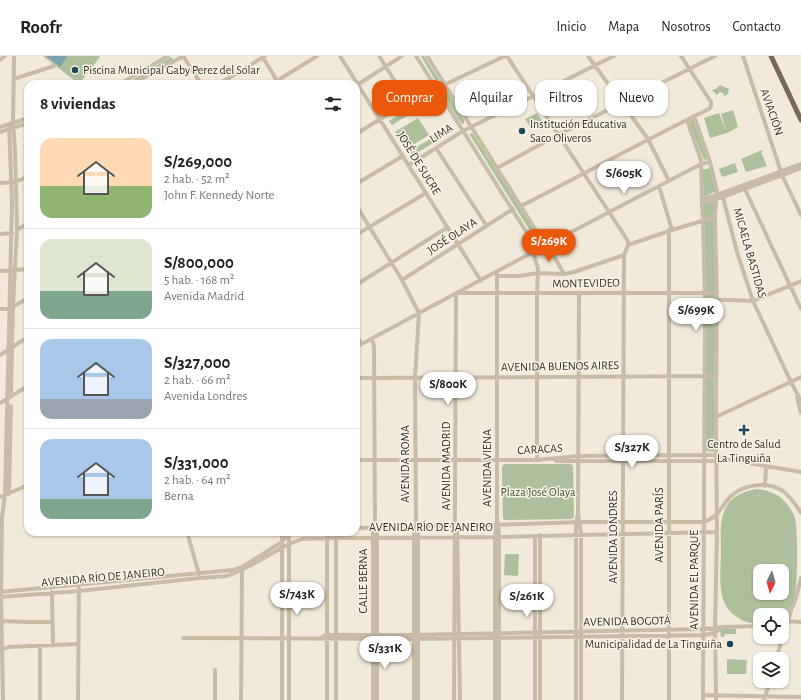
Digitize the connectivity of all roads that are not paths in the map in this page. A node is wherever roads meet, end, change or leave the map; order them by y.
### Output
1 (5, 56) edge
2 (14, 56) edge
3 (168, 56) edge
4 (184, 56) edge
5 (264, 56) edge
6 (318, 56) edge
7 (340, 56) edge
8 (379, 56) edge
9 (402, 56) edge
10 (416, 56) edge
11 (427, 56) edge
12 (506, 56) edge
13 (588, 56) edge
14 (614, 56) edge
15 (681, 56) edge
16 (715, 56) edge
17 (743, 56) edge
18 (771, 56) edge
19 (0, 60) edge
20 (54, 66) dead end
21 (386, 66) junction
22 (595, 66) junction
23 (689, 68) junction
24 (14, 79) junction
25 (129, 80) edge
26 (139, 80) edge
27 (199, 80) edge
28 (225, 80) edge
29 (277, 80) edge
30 (281, 80) edge
31 (354, 80) edge
32 (395, 80) edge
33 (431, 80) edge
34 (442, 80) edge
35 (606, 80) edge
36 (665, 80) edge
37 (360, 83) edge
38 (447, 84) edge
39 (447, 88) edge
40 (360, 89) edge
41 (533, 96) junction
42 (447, 106) edge
43 (605, 111) edge
44 (387, 116) edge
45 (632, 116) edge
46 (694, 116) junction
47 (24, 120) edge
48 (381, 120) junction
49 (687, 120) junction
50 (801, 120) edge
51 (24, 124) edge
52 (11, 126) junction
53 (0, 127) edge
54 (471, 128) junction
55 (463, 131) junction
56 (0, 132) edge
57 (360, 132) edge
58 (558, 135) junction
59 (648, 139) junction
60 (436, 148) junction
61 (403, 156) junction
62 (710, 162) junction
63 (701, 164) junction
64 (801, 164) edge
65 (409, 165) junction
66 (497, 168) junction
67 (801, 168) edge
68 (782, 173) junction
69 (583, 174) junction
70 (24, 178) edge
71 (668, 181) junction
72 (0, 182) edge
73 (14, 182) junction
74 (360, 182) edge
75 (659, 186) junction
76 (744, 187) junction
77 (426, 193) junction
78 (717, 197) junction
79 (724, 197) junction
80 (702, 201) junction
81 (521, 206) junction
82 (513, 209) junction
83 (360, 212) edge
84 (608, 212) junction
85 (801, 215) edge
86 (715, 217) junction
87 (703, 220) junction
88 (24, 226) edge
89 (486, 226) junction
90 (369, 227) junction
91 (448, 227) junction
92 (17, 230) junction
93 (670, 230) junction
94 (12, 233) junction
95 (360, 233) edge
96 (0, 234) edge
97 (458, 244) junction
98 (546, 245) junction
99 (628, 245) junction
100 (535, 251) junction
101 (624, 255) junction
102 (392, 263) junction
103 (24, 269) edge
104 (12, 270) junction
105 (0, 271) edge
106 (538, 273) junction
107 (497, 274) junction
108 (564, 274) junction
109 (402, 280) junction
110 (481, 281) junction
111 (801, 281) edge
112 (360, 283) edge
113 (790, 286) junction
114 (624, 292) junction
115 (668, 292) junction
116 (704, 292) junction
117 (497, 293) junction
118 (579, 293) junction
119 (717, 293) junction
120 (456, 294) junction
121 (537, 294) junction
122 (704, 299) junction
123 (717, 299) junction
124 (24, 300) edge
125 (753, 301) junction
126 (11, 308) junction
127 (801, 308) edge
128 (0, 309) edge
129 (419, 313) junction
130 (24, 339) edge
131 (372, 339) junction
132 (361, 344) edge
133 (10, 348) junction
134 (0, 355) edge
135 (668, 375) junction
136 (624, 376) junction
137 (704, 376) junction
138 (716, 376) junction
139 (415, 377) junction
140 (456, 377) junction
141 (496, 377) junction
142 (579, 377) junction
143 (801, 377) edge
144 (360, 378) edge
145 (375, 378) junction
146 (537, 378) junction
147 (791, 382) junction
148 (24, 390) edge
149 (796, 393) junction
150 (9, 397) junction
151 (801, 401) edge
152 (0, 403) edge
153 (801, 413) edge
154 (716, 417) junction
155 (704, 455) junction
156 (716, 455) junction
157 (623, 456) junction
158 (578, 459) junction
159 (669, 459) junction
160 (724, 459) junction
161 (360, 460) edge
162 (376, 460) junction
163 (415, 460) junction
164 (456, 460) junction
165 (497, 460) junction
166 (537, 460) junction
167 (704, 460) junction
168 (623, 461) junction
169 (716, 461) junction
170 (766, 466) junction
171 (801, 472) edge
172 (765, 486) junction
173 (24, 487) edge
174 (4, 495) edge
175 (716, 503) junction
176 (725, 505) junction
177 (800, 511) edge
178 (716, 516) junction
179 (578, 522) junction
180 (623, 522) junction
181 (669, 522) junction
182 (706, 522) junction
183 (497, 524) junction
184 (717, 525) junction
185 (456, 526) junction
186 (416, 527) junction
187 (360, 528) edge
188 (375, 528) junction
189 (670, 532) junction
190 (704, 532) junction
191 (717, 532) junction
192 (623, 533) junction
193 (578, 534) junction
194 (188, 536) edge
195 (282, 536) edge
196 (286, 536) edge
197 (289, 536) edge
198 (497, 536) junction
199 (537, 536) junction
200 (375, 537) junction
201 (415, 537) junction
202 (456, 537) junction
203 (327, 538) junction
204 (336, 538) junction
205 (282, 542) junction
206 (289, 544) junction
207 (282, 548) junction
208 (242, 568) junction
209 (200, 575) junction
210 (801, 578) edge
211 (137, 579) junction
212 (138, 584) junction
213 (79, 586) junction
214 (79, 591) junction
215 (52, 592) junction
216 (0, 594) edge
217 (791, 611) joint
218 (789, 616) edge
219 (2, 621) junction
220 (52, 622) junction
221 (789, 622) edge
222 (801, 622) edge
223 (753, 626) edge
224 (722, 627) junction
225 (715, 628) junction
226 (703, 629) junction
227 (669, 632) junction
228 (622, 633) junction
229 (715, 633) junction
230 (578, 634) junction
231 (326, 635) junction
232 (537, 635) junction
233 (702, 635) junction
234 (456, 636) junction
235 (494, 636) junction
236 (500, 636) junction
237 (336, 637) junction
238 (375, 637) junction
239 (416, 637) junction
240 (183, 638) dead end
241 (242, 638) junction
242 (283, 638) junction
243 (290, 638) junction
244 (320, 638) junction
245 (326, 640) junction
246 (78, 644) junction
247 (40, 646) junction
248 (53, 646) junction
249 (1, 650) edge
250 (215, 670) dead end
251 (768, 688) edge
252 (801, 697) edge
253 (703, 698) edge
254 (716, 698) edge
255 (765, 698) edge
256 (2, 700) edge
257 (40, 700) edge
258 (78, 700) edge
259 (215, 700) edge
260 (241, 700) edge
261 (282, 700) edge
262 (290, 700) edge
263 (327, 700) edge
264 (336, 700) edge
265 (373, 700) edge
266 (377, 700) edge
267 (414, 700) edge
268 (418, 700) edge
269 (454, 700) edge
270 (460, 700) edge
271 (494, 700) edge
272 (499, 700) edge
273 (535, 700) edge
274 (540, 700) edge
275 (576, 700) edge
276 (580, 700) edge
277 (622, 700) edge
278 (669, 700) edge

1 - 19 street
2 - 24 street
3 - 25 street
4 - 26 street
4 - 27 street
5 - 28 street
5 - 29 street
6 - 30 street
7 - 31 street, JOSÉ DE SUCRE
8 - 21 street
9 - 21 street
10 - 33 street
11 - 34 street
12 - 38 street
12 - 41 street
13 - 22 street
14 - 22 street, LIMA
15 - 23 street
16 - 23 street
17 - 68 street, AVIACIÓN
18 - 50 main road
20 - 24 street
21 - 32 street
21 - 37 street
22 - 35 street
22 - 41 street, LIMA
23 - 36 street
23 - 46 street
24 - 52 street
39 - 54 street
40 - 48 street, JOSÉ DE SUCRE
41 - 54 street, LIMA
41 - 58 street
42 - 55 street
43 - 58 street
44 - 48 street
45 - 59 street
46 - 49 street
46 - 62 street, AVENIDA EL PARQUE
47 - 52 street
48 - 57 street
48 - 61 street, JOSÉ DE SUCRE
49 - 59 street
49 - 63 street, AVENIDA EL PARQUE
51 - 52 street
52 - 53 street
52 - 56 street
52 - 73 street
54 - 55 street, LIMA
54 - 66 street
55 - 60 street, LIMA
55 - 82 street
58 - 66 street
58 - 69 street
59 - 69 street
59 - 71 street
60 - 65 street, LIMA
60 - 89 street
61 - 65 street, JOSÉ DE SUCRE
61 - 74 street
62 - 63 street
62 - 78 street, AVENIDA EL PARQUE
63 - 71 street
63 - 80 street, AVENIDA EL PARQUE
64 - 68 street
65 - 77 street, JOSÉ DE SUCRE
66 - 81 street
67 - 68 street
68 - 76 street
68 - 85 street, AVIACIÓN
69 - 81 street
69 - 84 street
70 - 73 street
71 - 75 street
72 - 73 street
73 - 92 street
73 - 94 street
75 - 84 street
75 - 93 street, AVENIDA PARÍS
76 - 78 street
76 - 79 street
76 - 113 street
77 - 90 street
77 - 91 street, JOSÉ DE SUCRE
78 - 79 street
78 - 80 street
78 - 86 street, AVENIDA EL PARQUE
79 - 125 street, MICAELA BASTIDAS
80 - 87 street, AVENIDA EL PARQUE
81 - 98 street
82 - 89 street, JOSÉ OLAYA
82 - 100 street
83 - 90 street
84 - 98 street
84 - 99 street
86 - 87 street
86 - 119 street, AVENIDA EL PARQUE
87 - 93 street
87 - 116 street, AVENIDA EL PARQUE
88 - 92 street
89 - 97 street, JOSÉ OLAYA
90 - 95 street
90 - 102 street
91 - 97 street, JOSÉ DE SUCRE
91 - 102 street
92 - 104 street
93 - 99 street
93 - 115 street, AVENIDA PARÍS
94 - 96 street
94 - 104 street
97 - 109 street, JOSÉ OLAYA
97 - 110 street, JOSÉ DE SUCRE
98 - 100 street
98 - 108 street
99 - 101 street
100 - 106 street
100 - 107 street
101 - 108 street
101 - 114 street, AVENIDA LONDRES
102 - 109 street
102 - 112 street
103 - 104 street
104 - 105 street
104 - 126 street
106 - 107 street
106 - 108 street
106 - 121 street
107 - 110 street
107 - 117 street, AVENIDA VIENA
109 - 129 street
110 - 120 street
111 - 113 street
113 - 125 street
113 - 127 street
114 - 115 street, MONTEVIDEO
114 - 118 street, MONTEVIDEO
114 - 136 street, AVENIDA LONDRES
115 - 116 street, MONTEVIDEO
115 - 135 street, AVENIDA PARÍS
116 - 119 street, MONTEVIDEO
116 - 122 street, AVENIDA EL PARQUE
117 - 120 street, MONTEVIDEO
117 - 121 street, MONTEVIDEO
117 - 141 street, AVENIDA VIENA
118 - 121 street, MONTEVIDEO
118 - 142 street
119 - 123 street, AVENIDA EL PARQUE
120 - 129 street
120 - 140 street, AVENIDA MADRID
121 - 146 street
122 - 123 street
122 - 137 street, AVENIDA EL PARQUE
123 - 125 street
123 - 138 street, AVENIDA EL PARQUE
124 - 126 street
125 - 147 street, MICAELA BASTIDAS
126 - 128 street
126 - 133 street
129 - 131 street
129 - 139 street, AVENIDA ROMA
130 - 133 street
131 - 132 street
131 - 145 street, CALLE BERNA
133 - 134 street
133 - 150 street
135 - 136 street, AVENIDA BUENOS AIRES
135 - 137 street, AVENIDA BUENOS AIRES
135 - 159 street, AVENIDA PARÍS
136 - 142 street, AVENIDA BUENOS AIRES
136 - 157 street, AVENIDA LONDRES
137 - 138 street, AVENIDA BUENOS AIRES
137 - 155 street, AVENIDA EL PARQUE
138 - 154 street, AVENIDA EL PARQUE
139 - 140 street, AVENIDA BUENOS AIRES
139 - 145 street, AVENIDA BUENOS AIRES
139 - 163 street, AVENIDA ROMA
140 - 141 street, AVENIDA BUENOS AIRES
140 - 164 street, AVENIDA MADRID
141 - 146 street, AVENIDA BUENOS AIRES
141 - 165 street, AVENIDA VIENA
142 - 146 street, AVENIDA BUENOS AIRES
142 - 158 street
143 - 147 street
144 - 145 street, AVENIDA BUENOS AIRES
145 - 162 street, CALLE BERNA
146 - 166 street
147 - 149 street, MICAELA BASTIDAS
147 - 154 street
148 - 150 street
149 - 151 street, MICAELA BASTIDAS
149 - 153 street
150 - 152 street
150 - 174 street
154 - 156 street, AVENIDA EL PARQUE
155 - 156 street, CARACAS
155 - 159 street, CARACAS
155 - 167 street, AVENIDA EL PARQUE
156 - 160 street, CARACAS
156 - 169 street, AVENIDA EL PARQUE
157 - 158 street, CARACAS
157 - 159 street, CARACAS
157 - 168 street, AVENIDA LONDRES
158 - 166 street, CARACAS
158 - 168 street
158 - 179 street
159 - 167 street
159 - 168 street
159 - 181 street, AVENIDA PARÍS
160 - 169 street
160 - 170 street
161 - 162 street, CARACAS
162 - 163 street, CARACAS
162 - 188 street, CALLE BERNA
163 - 164 street, CARACAS
163 - 186 street, AVENIDA ROMA
164 - 165 street, CARACAS
164 - 185 street, AVENIDA MADRID
165 - 166 street, CARACAS
165 - 183 street, AVENIDA VIENA
167 - 169 street
167 - 182 street, AVENIDA EL PARQUE
168 - 180 street, AVENIDA LONDRES
169 - 175 street, AVENIDA EL PARQUE
170 - 171 street
170 - 172 street
172 - 176 street
172 - 177 street
173 - 174 street
174 - 216 street
175 - 176 street
175 - 178 street, AVENIDA EL PARQUE
176 - 178 street
178 - 182 street
178 - 184 street, AVENIDA EL PARQUE
179 - 180 street, AVENIDA RÍO DE JANEIRO
179 - 183 street, AVENIDA RÍO DE JANEIRO
179 - 193 street
180 - 181 street, AVENIDA RÍO DE JANEIRO
180 - 192 street, AVENIDA LONDRES
181 - 182 street, AVENIDA RÍO DE JANEIRO
181 - 189 street, AVENIDA PARÍS
182 - 184 street
182 - 190 street, AVENIDA EL PARQUE
183 - 185 street, AVENIDA RÍO DE JANEIRO
183 - 198 street, AVENIDA VIENA
184 - 191 street, AVENIDA EL PARQUE
185 - 186 street, AVENIDA RÍO DE JANEIRO
185 - 202 street, AVENIDA MADRID
186 - 188 street, AVENIDA RÍO DE JANEIRO
186 - 201 street, AVENIDA ROMA
187 - 188 street, AVENIDA RÍO DE JANEIRO
188 - 200 street, CALLE BERNA
189 - 190 street, AVENIDA RÍO DE JANEIRO
189 - 192 street, AVENIDA RÍO DE JANEIRO
189 - 227 street, AVENIDA PARÍS
190 - 191 street, AVENIDA RÍO DE JANEIRO
190 - 226 street, AVENIDA EL PARQUE
191 - 225 street, AVENIDA EL PARQUE
192 - 193 street, AVENIDA RÍO DE JANEIRO
192 - 228 street, AVENIDA LONDRES
193 - 199 street, AVENIDA RÍO DE JANEIRO
193 - 230 street
194 - 209 street
195 - 205 street
196 - 205 street, AVENIDA RÍO DE JANEIRO
197 - 206 street
198 - 199 street, AVENIDA RÍO DE JANEIRO
198 - 202 street, AVENIDA RÍO DE JANEIRO
198 - 235 street, AVENIDA VIENA
198 - 236 street, AVENIDA VIENA
199 - 232 street
200 - 201 street, AVENIDA RÍO DE JANEIRO
200 - 204 street, AVENIDA RÍO DE JANEIRO
200 - 238 street, CALLE BERNA
201 - 202 street, AVENIDA RÍO DE JANEIRO
201 - 239 street, AVENIDA ROMA
202 - 234 street, AVENIDA MADRID
203 - 204 street, AVENIDA RÍO DE JANEIRO
203 - 206 street, AVENIDA RÍO DE JANEIRO
203 - 231 street
204 - 237 street
205 - 207 street
205 - 208 street, AVENIDA RÍO DE JANEIRO
206 - 207 street, AVENIDA RÍO DE JANEIRO
206 - 243 street
207 - 208 street, AVENIDA RÍO DE JANEIRO
207 - 242 street
208 - 209 street, AVENIDA RÍO DE JANEIRO
208 - 241 street
209 - 211 street, AVENIDA RÍO DE JANEIRO
209 - 212 street, AVENIDA RÍO DE JANEIRO
210 - 217 street
211 - 212 street
211 - 213 street, AVENIDA RÍO DE JANEIRO
212 - 214 street, AVENIDA RÍO DE JANEIRO
213 - 214 street
213 - 216 street, AVENIDA RÍO DE JANEIRO
214 - 215 street, AVENIDA RÍO DE JANEIRO
214 - 246 street
215 - 216 street, AVENIDA RÍO DE JANEIRO
215 - 220 street
216 - 219 street
217 - 218 street
219 - 220 street
219 - 249 street
220 - 248 street
221 - 222 street
223 - 224 street, AVENIDA BOGOTÁ
224 - 225 street, AVENIDA BOGOTÁ
224 - 229 street
225 - 226 street, AVENIDA BOGOTÁ
225 - 229 street, AVENIDA EL PARQUE
226 - 227 street, AVENIDA BOGOTÁ
226 - 233 street, AVENIDA EL PARQUE
227 - 228 street, AVENIDA BOGOTÁ
227 - 233 street, AVENIDA BOGOTÁ
227 - 278 street, AVENIDA PARÍS
228 - 230 street, AVENIDA BOGOTÁ
228 - 277 street, AVENIDA LONDRES
229 - 233 street, AVENIDA BOGOTÁ
229 - 254 street, AVENIDA EL PARQUE
230 - 232 street, AVENIDA BOGOTÁ
230 - 275 street
230 - 276 street
231 - 237 street, AVENIDA BOGOTÁ
231 - 244 street
231 - 245 street
232 - 236 street, AVENIDA BOGOTÁ
232 - 273 street
232 - 274 street
233 - 253 street, AVENIDA EL PARQUE
234 - 235 street, AVENIDA BOGOTÁ
234 - 239 street, AVENIDA BOGOTÁ
234 - 269 street, AVENIDA MADRID
234 - 270 street, AVENIDA MADRID
235 - 236 street, AVENIDA BOGOTÁ
235 - 271 street, AVENIDA VIENA
236 - 272 street, AVENIDA VIENA
237 - 238 street, AVENIDA BOGOTÁ
237 - 245 street, AVENIDA BOGOTÁ
237 - 264 street
238 - 239 street, AVENIDA BOGOTÁ
238 - 265 street
238 - 266 street
239 - 267 street, AVENIDA ROMA
239 - 268 street, AVENIDA ROMA
240 - 241 street
241 - 242 street
241 - 260 street
242 - 243 street
242 - 261 street
243 - 244 street
243 - 262 street
244 - 245 street
245 - 263 street
246 - 248 street
246 - 258 street
247 - 248 street
247 - 249 street
247 - 257 street
249 - 256 street
250 - 259 street
251 - 255 street
252 - 255 street
253 - 254 street
254 - 255 street

